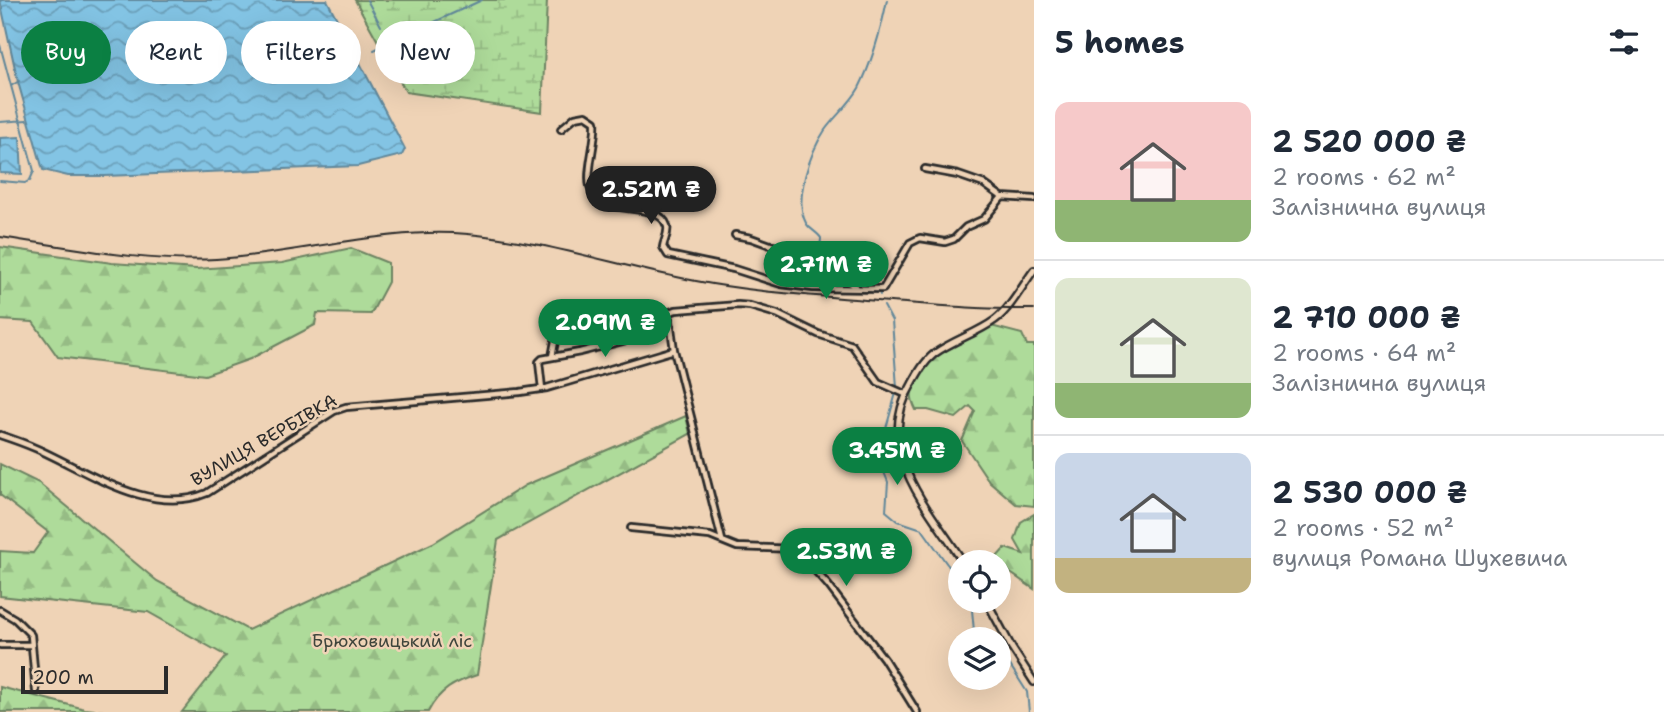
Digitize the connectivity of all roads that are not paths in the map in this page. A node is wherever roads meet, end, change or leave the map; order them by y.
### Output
1 (561, 129) dead end
2 (925, 169) dead end
3 (1002, 197) junction
4 (1034, 199) edge
5 (735, 235) dead end
6 (1034, 270) edge
7 (856, 287) junction
8 (669, 314) junction
9 (670, 328) junction
10 (674, 350) junction
11 (552, 357) junction
12 (542, 389) junction
13 (903, 392) junction
14 (0, 435) edge
15 (631, 528) dead end
16 (722, 541) junction
17 (955, 550) edge
18 (0, 610) edge
19 (993, 613) edge
20 (0, 645) edge
21 (31, 645) junction
22 (1034, 682) edge
23 (36, 691) dead end
24 (917, 712) edge

1 - 7 street
2 - 3 street
3 - 4 street
3 - 7 street
5 - 7 street
6 - 13 street
8 - 9 street
8 - 11 street
8 - 13 street
9 - 10 street
9 - 11 street
10 - 12 street, ВУЛИЦЯ ВЕРБІВКА
10 - 16 street
11 - 12 street
12 - 14 street, ВУЛИЦЯ ВЕРБІВКА
13 - 17 street
15 - 16 street
16 - 24 street
18 - 21 street
19 - 22 street
20 - 21 street
21 - 23 street

